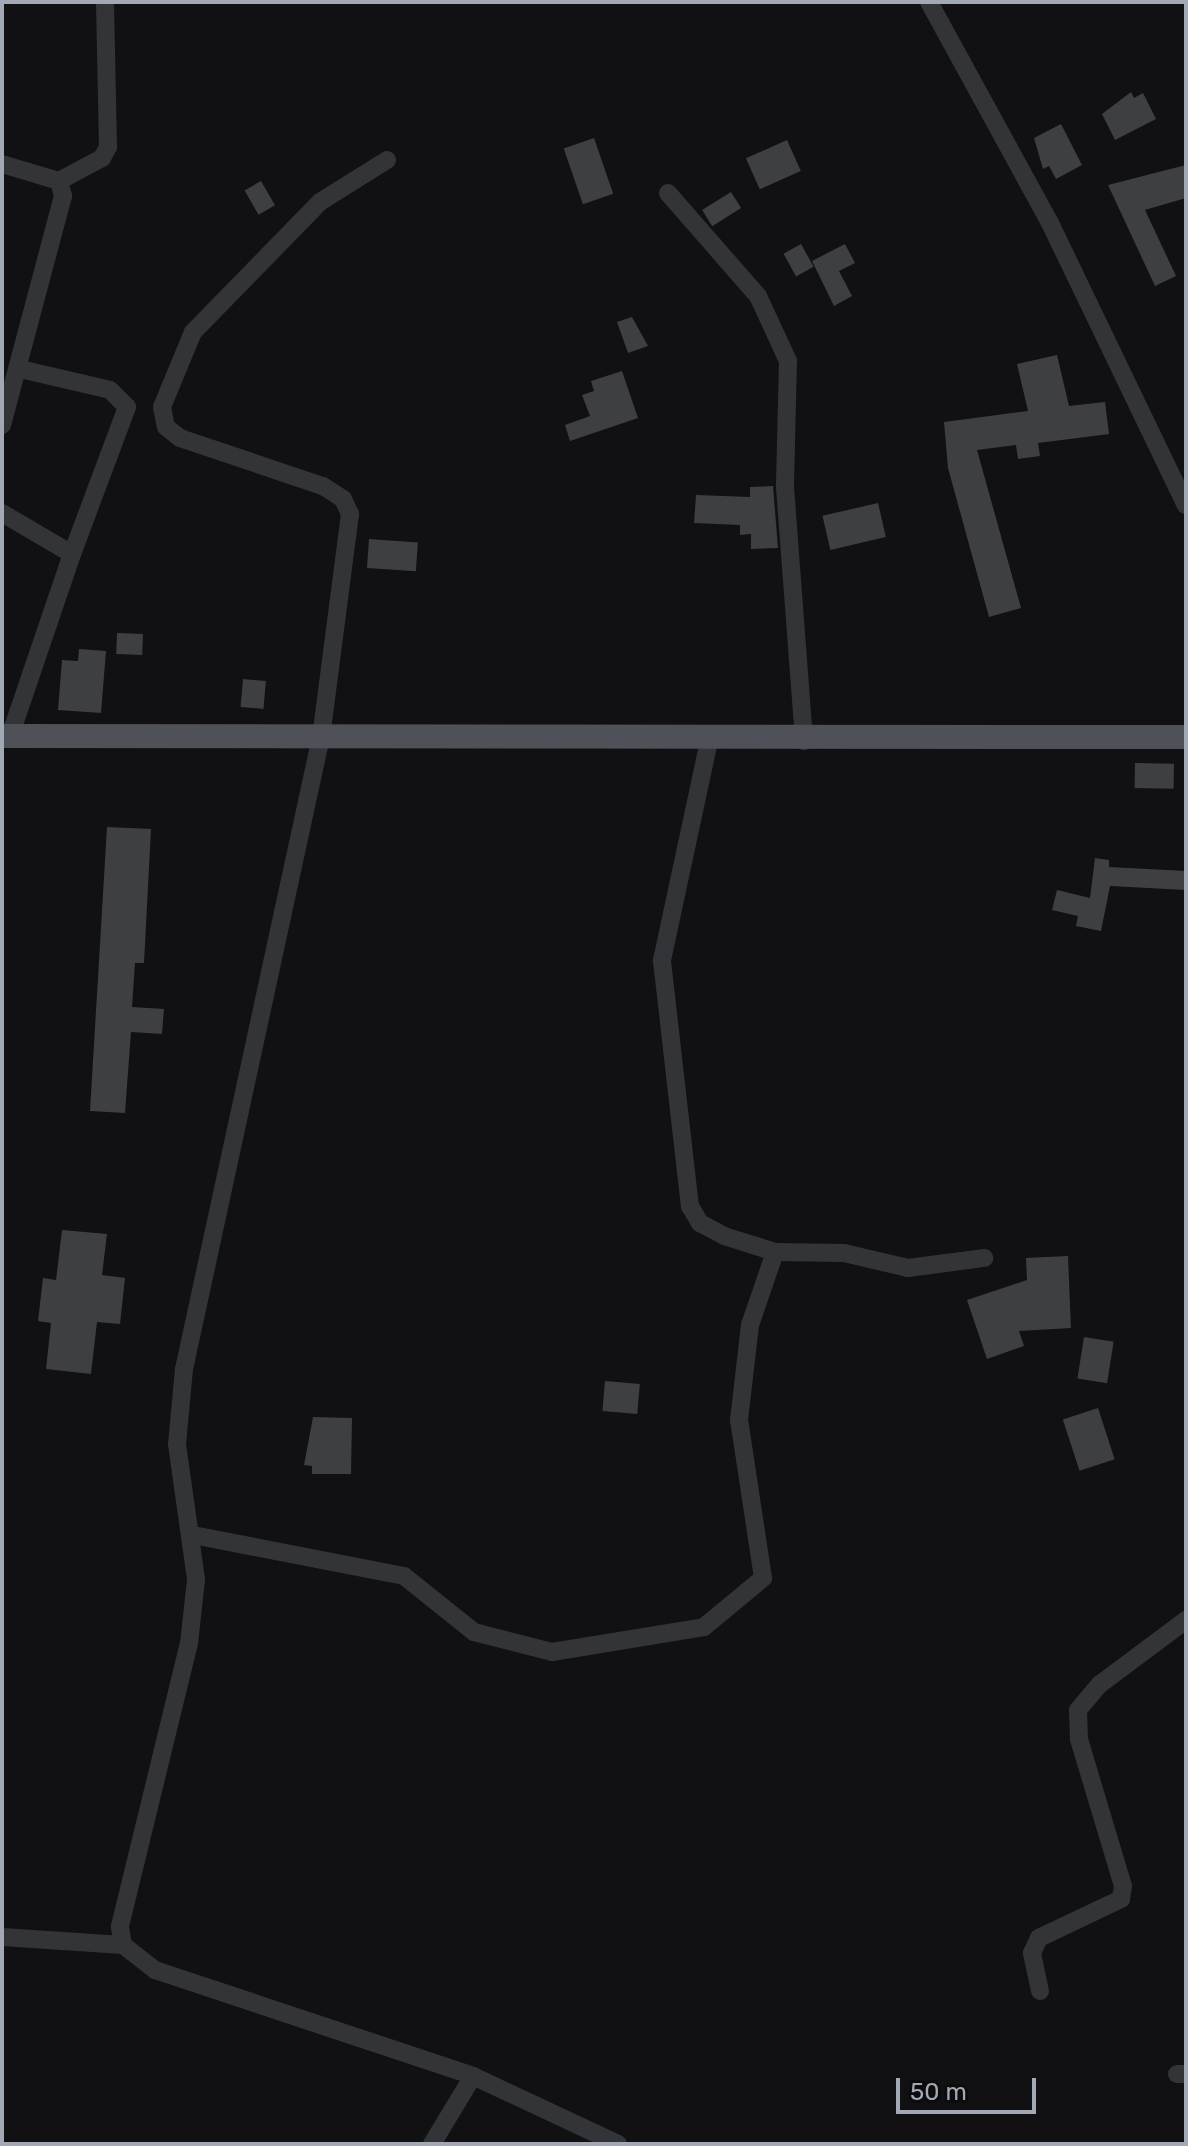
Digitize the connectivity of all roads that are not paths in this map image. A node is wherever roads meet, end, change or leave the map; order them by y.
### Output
1 (105, 2) edge
2 (929, 2) edge
3 (387, 160) dead end
4 (2, 164) edge
5 (59, 181) junction
6 (668, 193) dead end
7 (20, 369) junction
8 (2, 425) edge
9 (1186, 505) edge
10 (2, 513) edge
11 (72, 554) junction
12 (6, 736) edge
13 (321, 737) junction
14 (1186, 737) edge
15 (709, 741) junction
16 (804, 741) junction
17 (775, 1252) junction
18 (984, 1258) dead end
19 (193, 1535) junction
20 (1186, 1620) edge
21 (2, 1937) edge
22 (123, 1945) junction
23 (1040, 1991) dead end
24 (473, 2076) junction
25 (432, 2144) edge
26 (618, 2144) edge

1 - 5 street
2 - 9 street
3 - 13 street
4 - 5 street
5 - 7 street
6 - 16 street
7 - 8 street
7 - 11 street
10 - 11 street
11 - 12 street
12 - 13 main road
13 - 15 main road
13 - 19 street
14 - 16 main road
15 - 16 main road
15 - 17 street
17 - 18 street
17 - 19 street
19 - 22 street
20 - 23 street
21 - 22 street
22 - 24 street
24 - 25 street
24 - 26 street

